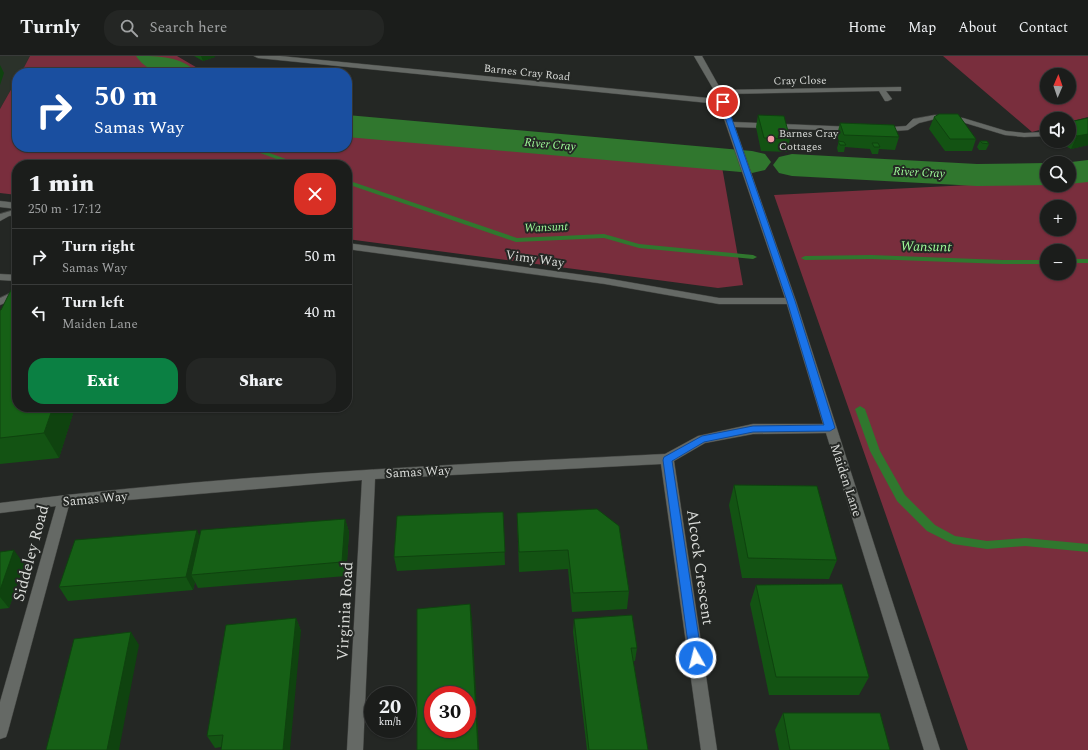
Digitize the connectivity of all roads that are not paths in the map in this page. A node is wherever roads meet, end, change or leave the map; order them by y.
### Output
1 (258, 56) edge
2 (698, 56) edge
3 (898, 89) dead end
4 (881, 90) junction
5 (719, 92) junction
6 (888, 99) dead end
7 (723, 102) junction
8 (731, 124) junction
9 (1040, 134) edge
10 (0, 204) edge
11 (12, 205) edge
12 (12, 213) edge
13 (0, 218) edge
14 (352, 247) edge
15 (0, 277) edge
16 (12, 278) edge
17 (12, 297) edge
18 (791, 301) junction
19 (0, 302) edge
20 (830, 428) junction
21 (667, 460) junction
22 (369, 474) junction
23 (64, 500) junction
24 (0, 508) edge
25 (0, 731) edge
26 (355, 750) edge
27 (709, 750) edge
28 (932, 750) edge

1 - 7 street, Barnes Cray Road
2 - 5 street, Maiden Lane
3 - 4 street, Cray Close
4 - 5 street, Cray Close
4 - 6 street
5 - 7 street, Maiden Lane
7 - 8 street, Maiden Lane
8 - 9 street
8 - 18 street, Maiden Lane
10 - 11 street
12 - 13 street
14 - 18 street, Vimy Way
15 - 16 street
17 - 19 street
18 - 20 street, Maiden Lane
20 - 21 street, Samas Way
20 - 28 street, Maiden Lane
21 - 22 street, Samas Way
21 - 27 street, Alcock Crescent
22 - 23 street, Samas Way
22 - 26 street, Virginia Road
23 - 24 street, Samas Way
23 - 25 street, Siddeley Road

